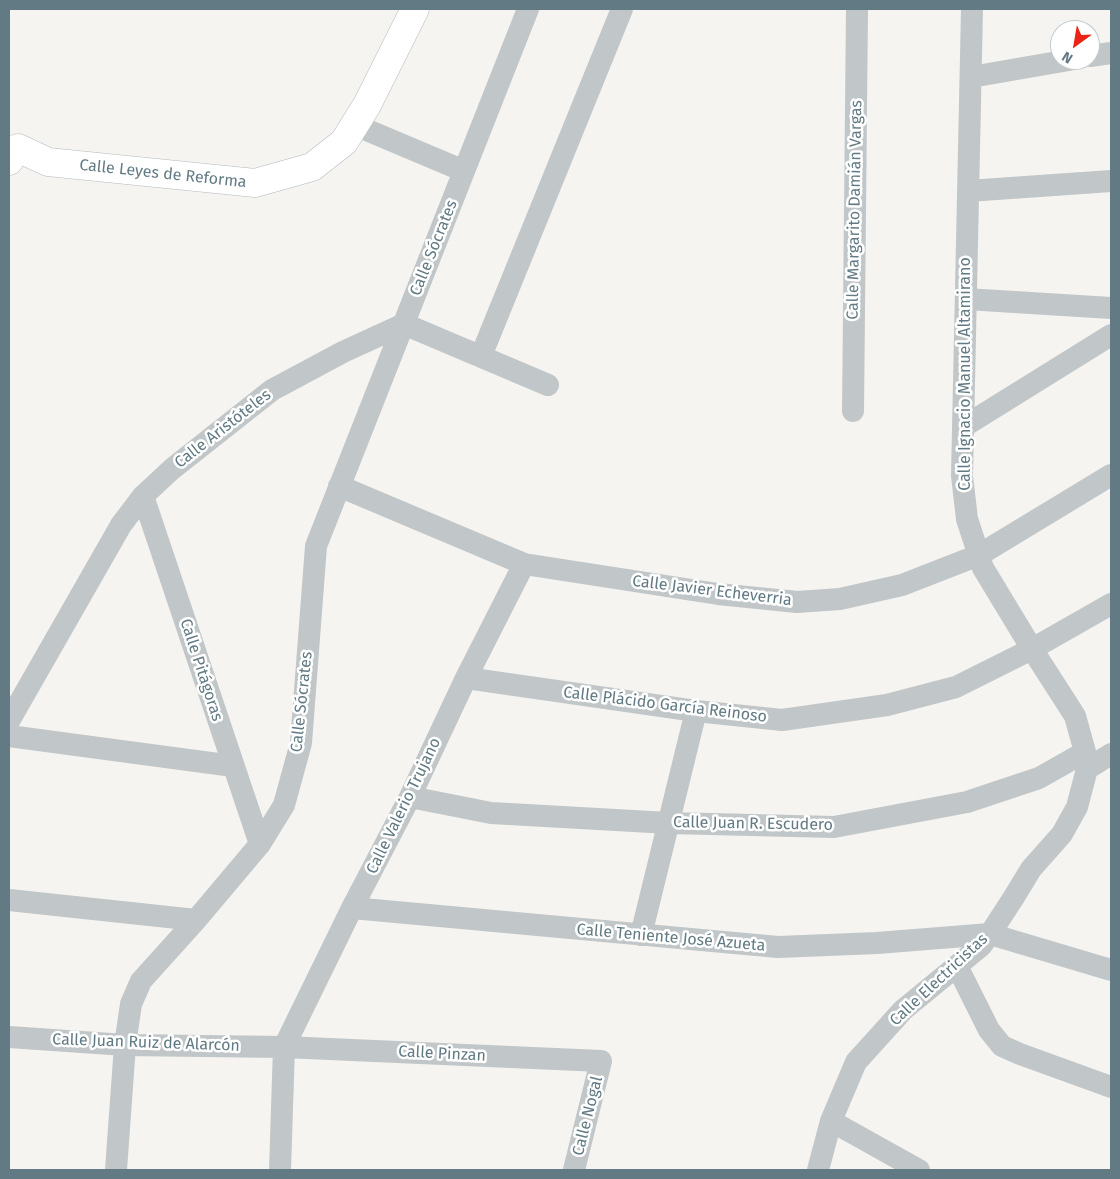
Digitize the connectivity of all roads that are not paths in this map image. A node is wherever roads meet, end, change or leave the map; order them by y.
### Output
1 (415, 9) edge
2 (528, 9) edge
3 (622, 9) edge
4 (857, 9) edge
5 (972, 9) edge
6 (1050, 63) edge
7 (971, 77) junction
8 (355, 125) junction
9 (12, 149) edge
10 (464, 171) junction
11 (1111, 181) edge
12 (968, 191) junction
13 (966, 299) junction
14 (1111, 308) edge
15 (404, 324) junction
16 (1111, 335) edge
17 (481, 356) junction
18 (548, 384) dead end
19 (852, 411) dead end
20 (963, 427) junction
21 (1111, 475) edge
22 (339, 486) junction
23 (143, 496) junction
24 (979, 555) junction
25 (524, 564) junction
26 (1111, 604) edge
27 (1032, 649) junction
28 (466, 678) junction
29 (696, 711) junction
30 (9, 721) edge
31 (9, 736) edge
32 (1111, 754) edge
33 (1086, 760) junction
34 (233, 766) junction
35 (410, 797) junction
36 (669, 823) junction
37 (260, 844) junction
38 (9, 900) edge
39 (352, 908) junction
40 (196, 920) junction
41 (990, 934) junction
42 (642, 935) junction
43 (957, 966) junction
44 (1111, 970) edge
45 (9, 1037) edge
46 (125, 1045) junction
47 (284, 1047) junction
48 (601, 1062) joint
49 (1111, 1087) edge
50 (831, 1121) junction
51 (116, 1170) edge
52 (280, 1170) edge
53 (574, 1170) edge
54 (818, 1170) edge
55 (919, 1170) edge

1 - 8 street, Calle Leyes de Reforma
2 - 10 street, Calle Sócrates
3 - 17 street
4 - 19 street, Calle Margarito Damián Vargas
5 - 7 street, Calle Ignacio Manuel Altamirano
6 - 7 street
7 - 12 street, Calle Ignacio Manuel Altamirano
8 - 9 street, Calle Leyes de Reforma
8 - 10 street
10 - 15 street, Calle Sócrates
11 - 12 street
12 - 13 street, Calle Ignacio Manuel Altamirano
13 - 14 street
13 - 20 street, Calle Ignacio Manuel Altamirano
15 - 17 street
15 - 22 street, Calle Sócrates
15 - 23 street, Calle Aristóteles
16 - 20 street
17 - 18 street
20 - 24 street, Calle Ignacio Manuel Altamirano
21 - 24 street, Calle Javier Echeverria
22 - 25 street
22 - 37 street, Calle Sócrates
23 - 30 street, Calle Aristóteles
23 - 34 street, Calle Pitágoras
24 - 25 street, Calle Javier Echeverria
24 - 27 street, Calle Ignacio Manuel Altamirano
25 - 28 street, Calle Valerio Trujano
26 - 27 street, Calle Plácido García Reinoso
27 - 29 street, Calle Plácido García Reinoso
27 - 33 street, Calle Ignacio Manuel Altamirano
28 - 29 street, Calle Plácido García Reinoso
28 - 35 street, Calle Valerio Trujano
29 - 36 street
31 - 34 street
32 - 33 street, Calle Juan R. Escudero
33 - 36 street, Calle Juan R. Escudero
33 - 41 street, Calle Electricistas
34 - 37 street, Calle Pitágoras
35 - 36 street, Calle Juan R. Escudero
35 - 39 street, Calle Valerio Trujano
36 - 42 street
37 - 40 street, Calle Sócrates
38 - 40 street
39 - 42 street, Calle Teniente José Azueta
39 - 47 street, Calle Valerio Trujano
40 - 46 street, Calle Sócrates
41 - 42 street, Calle Teniente José Azueta
41 - 43 street, Calle Electricistas
41 - 44 street
43 - 49 street
43 - 50 street, Calle Electricistas
45 - 46 street, Calle Juan Ruiz de Alarcón
46 - 47 street, Calle Juan Ruiz de Alarcón
46 - 51 street, Calle Sócrates
47 - 48 street, Calle Pinzan
47 - 52 street
48 - 53 street, Calle Nogal
50 - 54 street, Calle Electricistas
50 - 55 street

